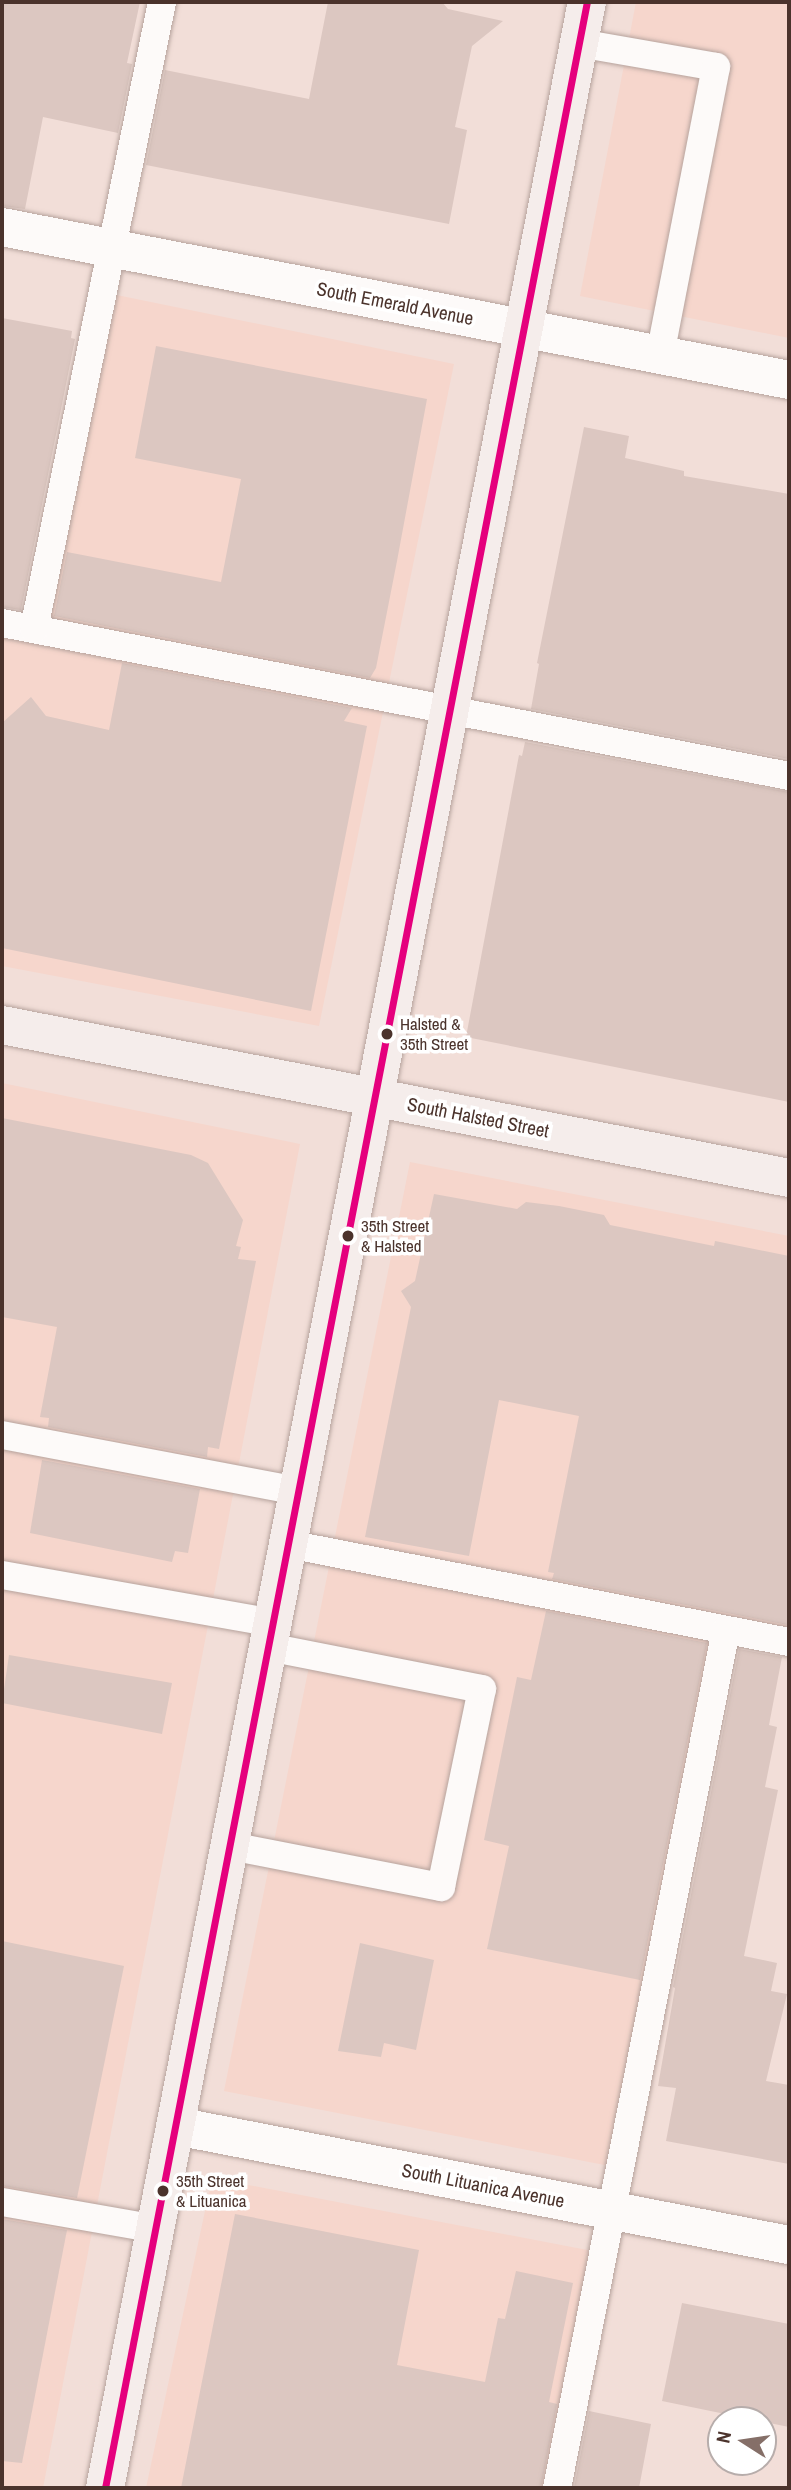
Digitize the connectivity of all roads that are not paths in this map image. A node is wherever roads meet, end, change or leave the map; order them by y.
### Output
1 (162, 2) edge
2 (587, 2) edge
3 (579, 43) junction
4 (2, 227) edge
5 (112, 248) junction
6 (523, 328) junction
7 (660, 355) junction
8 (789, 380) edge
9 (2, 623) edge
10 (34, 629) junction
11 (451, 710) junction
12 (789, 776) edge
13 (2, 1025) edge
14 (373, 1098) junction
15 (789, 1178) edge
16 (2, 1435) edge
17 (299, 1491) junction
18 (288, 1544) junction
19 (2, 1575) edge
20 (726, 1630) junction
21 (271, 1635) junction
22 (789, 1642) edge
23 (230, 1846) junction
24 (176, 2126) junction
25 (2, 2202) edge
26 (611, 2211) junction
27 (156, 2230) junction
28 (789, 2245) edge
29 (105, 2488) edge
30 (557, 2488) edge

1 - 5 lane
2 - 3 main road
3 - 6 main road
3 - 7 lane
4 - 5 street, South Emerald Avenue
5 - 6 street, South Emerald Avenue
5 - 10 lane
6 - 7 street, South Emerald Avenue
6 - 11 main road
7 - 8 street, South Emerald Avenue
9 - 10 lane
10 - 11 lane
11 - 12 lane
11 - 14 main road
13 - 14 main road, South Halsted Street
14 - 15 main road, South Halsted Street
14 - 17 main road
16 - 17 lane
17 - 18 main road
18 - 20 lane
18 - 21 main road
19 - 21 lane
20 - 22 lane
20 - 26 lane
21 - 23 main road
21 - 23 lane
23 - 24 main road
24 - 26 street, South Lituanica Avenue
24 - 27 main road
25 - 27 lane
26 - 28 street, South Lituanica Avenue
26 - 30 lane
27 - 29 main road

